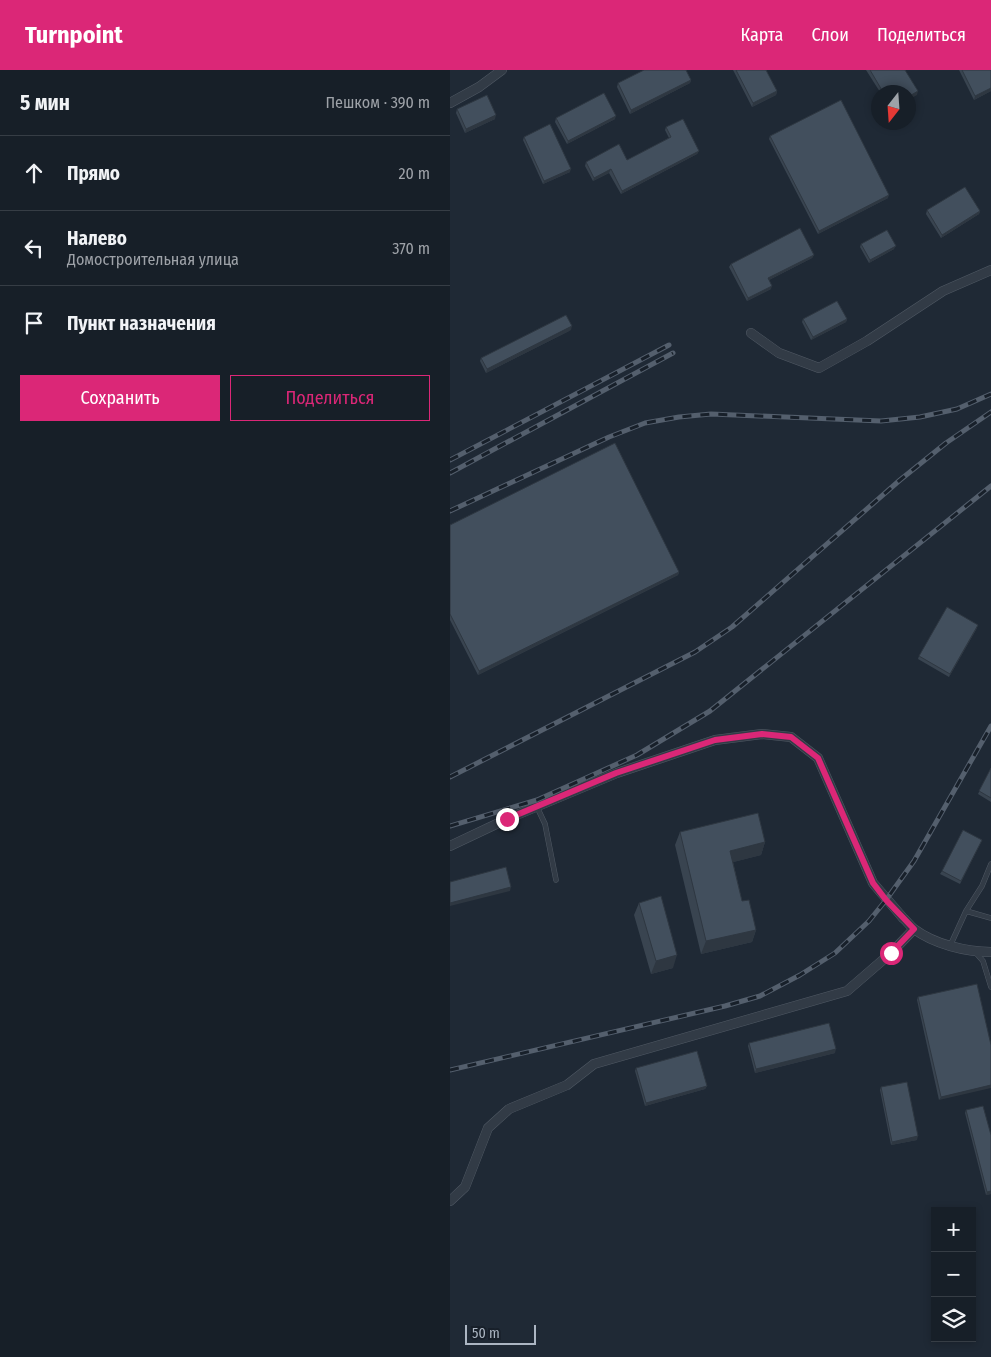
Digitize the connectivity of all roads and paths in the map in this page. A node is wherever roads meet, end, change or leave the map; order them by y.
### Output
1 (502, 70) edge
2 (450, 102) edge
3 (991, 270) edge
4 (751, 333) dead end
5 (537, 807) junction
6 (450, 846) edge
7 (991, 864) edge
8 (556, 880) dead end
9 (966, 911) junction
10 (991, 918) edge
11 (914, 929) junction
12 (950, 946) junction
13 (975, 952) junction
14 (991, 952) edge
15 (991, 987) edge
16 (450, 1201) edge

1 - 2 street
3 - 4 street
5 - 6 street
5 - 8 lane
5 - 11 street
7 - 9 lane
9 - 10 lane
9 - 12 lane
11 - 12 street
11 - 16 street
12 - 13 street
13 - 14 street
13 - 15 lane

